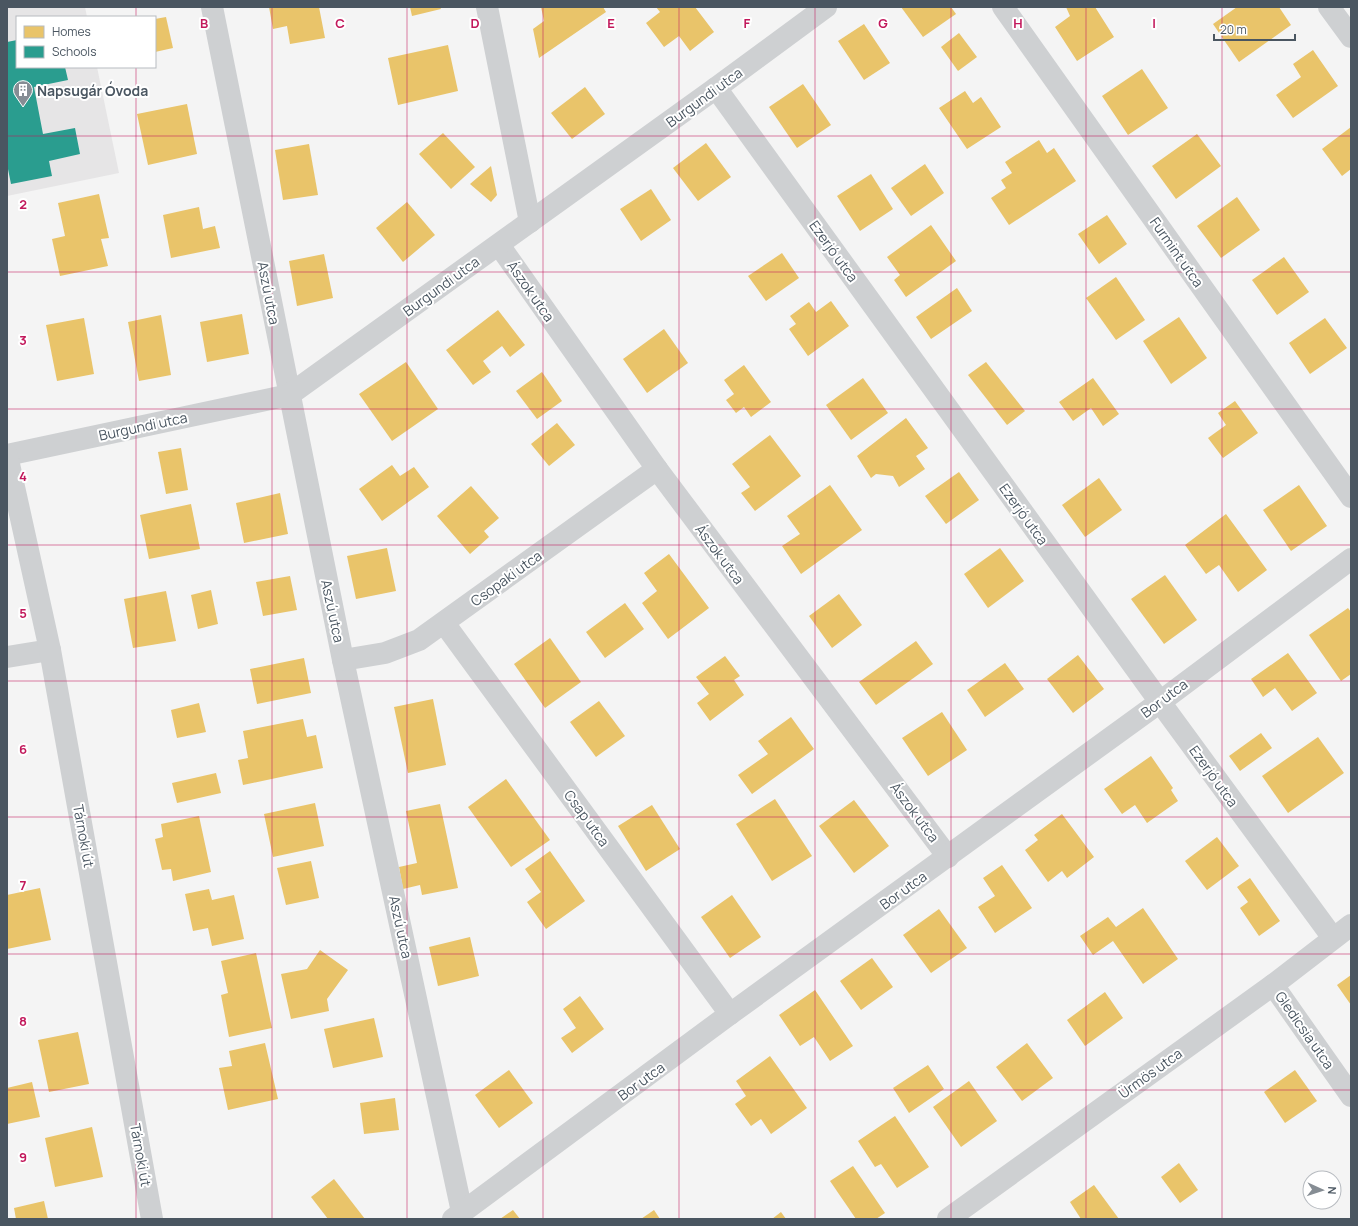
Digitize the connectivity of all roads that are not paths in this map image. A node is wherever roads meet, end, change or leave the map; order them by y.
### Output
1 (212, 7) edge
2 (487, 7) edge
3 (826, 7) edge
4 (1003, 7) edge
5 (1329, 7) edge
6 (1351, 37) edge
7 (716, 88) junction
8 (530, 222) junction
9 (499, 245) junction
10 (289, 396) junction
11 (7, 455) edge
12 (657, 469) junction
13 (1351, 497) edge
14 (1351, 559) edge
15 (444, 622) junction
16 (50, 650) junction
17 (7, 657) edge
18 (343, 660) junction
19 (1160, 702) junction
20 (948, 857) junction
21 (1351, 925) edge
22 (1333, 938) junction
23 (1273, 985) junction
24 (730, 1014) junction
25 (1351, 1096) edge
26 (458, 1216) edge
27 (152, 1219) edge
28 (948, 1219) edge

1 - 10 street, Aszú utca
2 - 8 street
3 - 7 street, Burgundi utca
4 - 13 street, Furmint utca
5 - 6 street
7 - 8 street, Burgundi utca
7 - 19 street, Ezerjó utca
8 - 9 street, Burgundi utca
9 - 10 street, Burgundi utca
9 - 12 street, Ászok utca
10 - 11 street, Burgundi utca
10 - 18 street, Aszú utca
11 - 16 street, Tárnoki út
12 - 15 street, Csopaki utca
12 - 20 street, Ászok utca
14 - 19 street, Bor utca
15 - 18 street, Csopaki utca
15 - 24 street, Csap utca
16 - 17 street
16 - 27 street, Tárnoki út
18 - 26 street, Aszú utca
19 - 20 street, Bor utca
19 - 22 street, Ezerjó utca
20 - 24 street, Bor utca
21 - 22 street, Ürmös utca
22 - 23 street, Ürmös utca
23 - 25 street, Gledicsia utca
23 - 28 street, Ürmös utca
24 - 26 street, Bor utca

